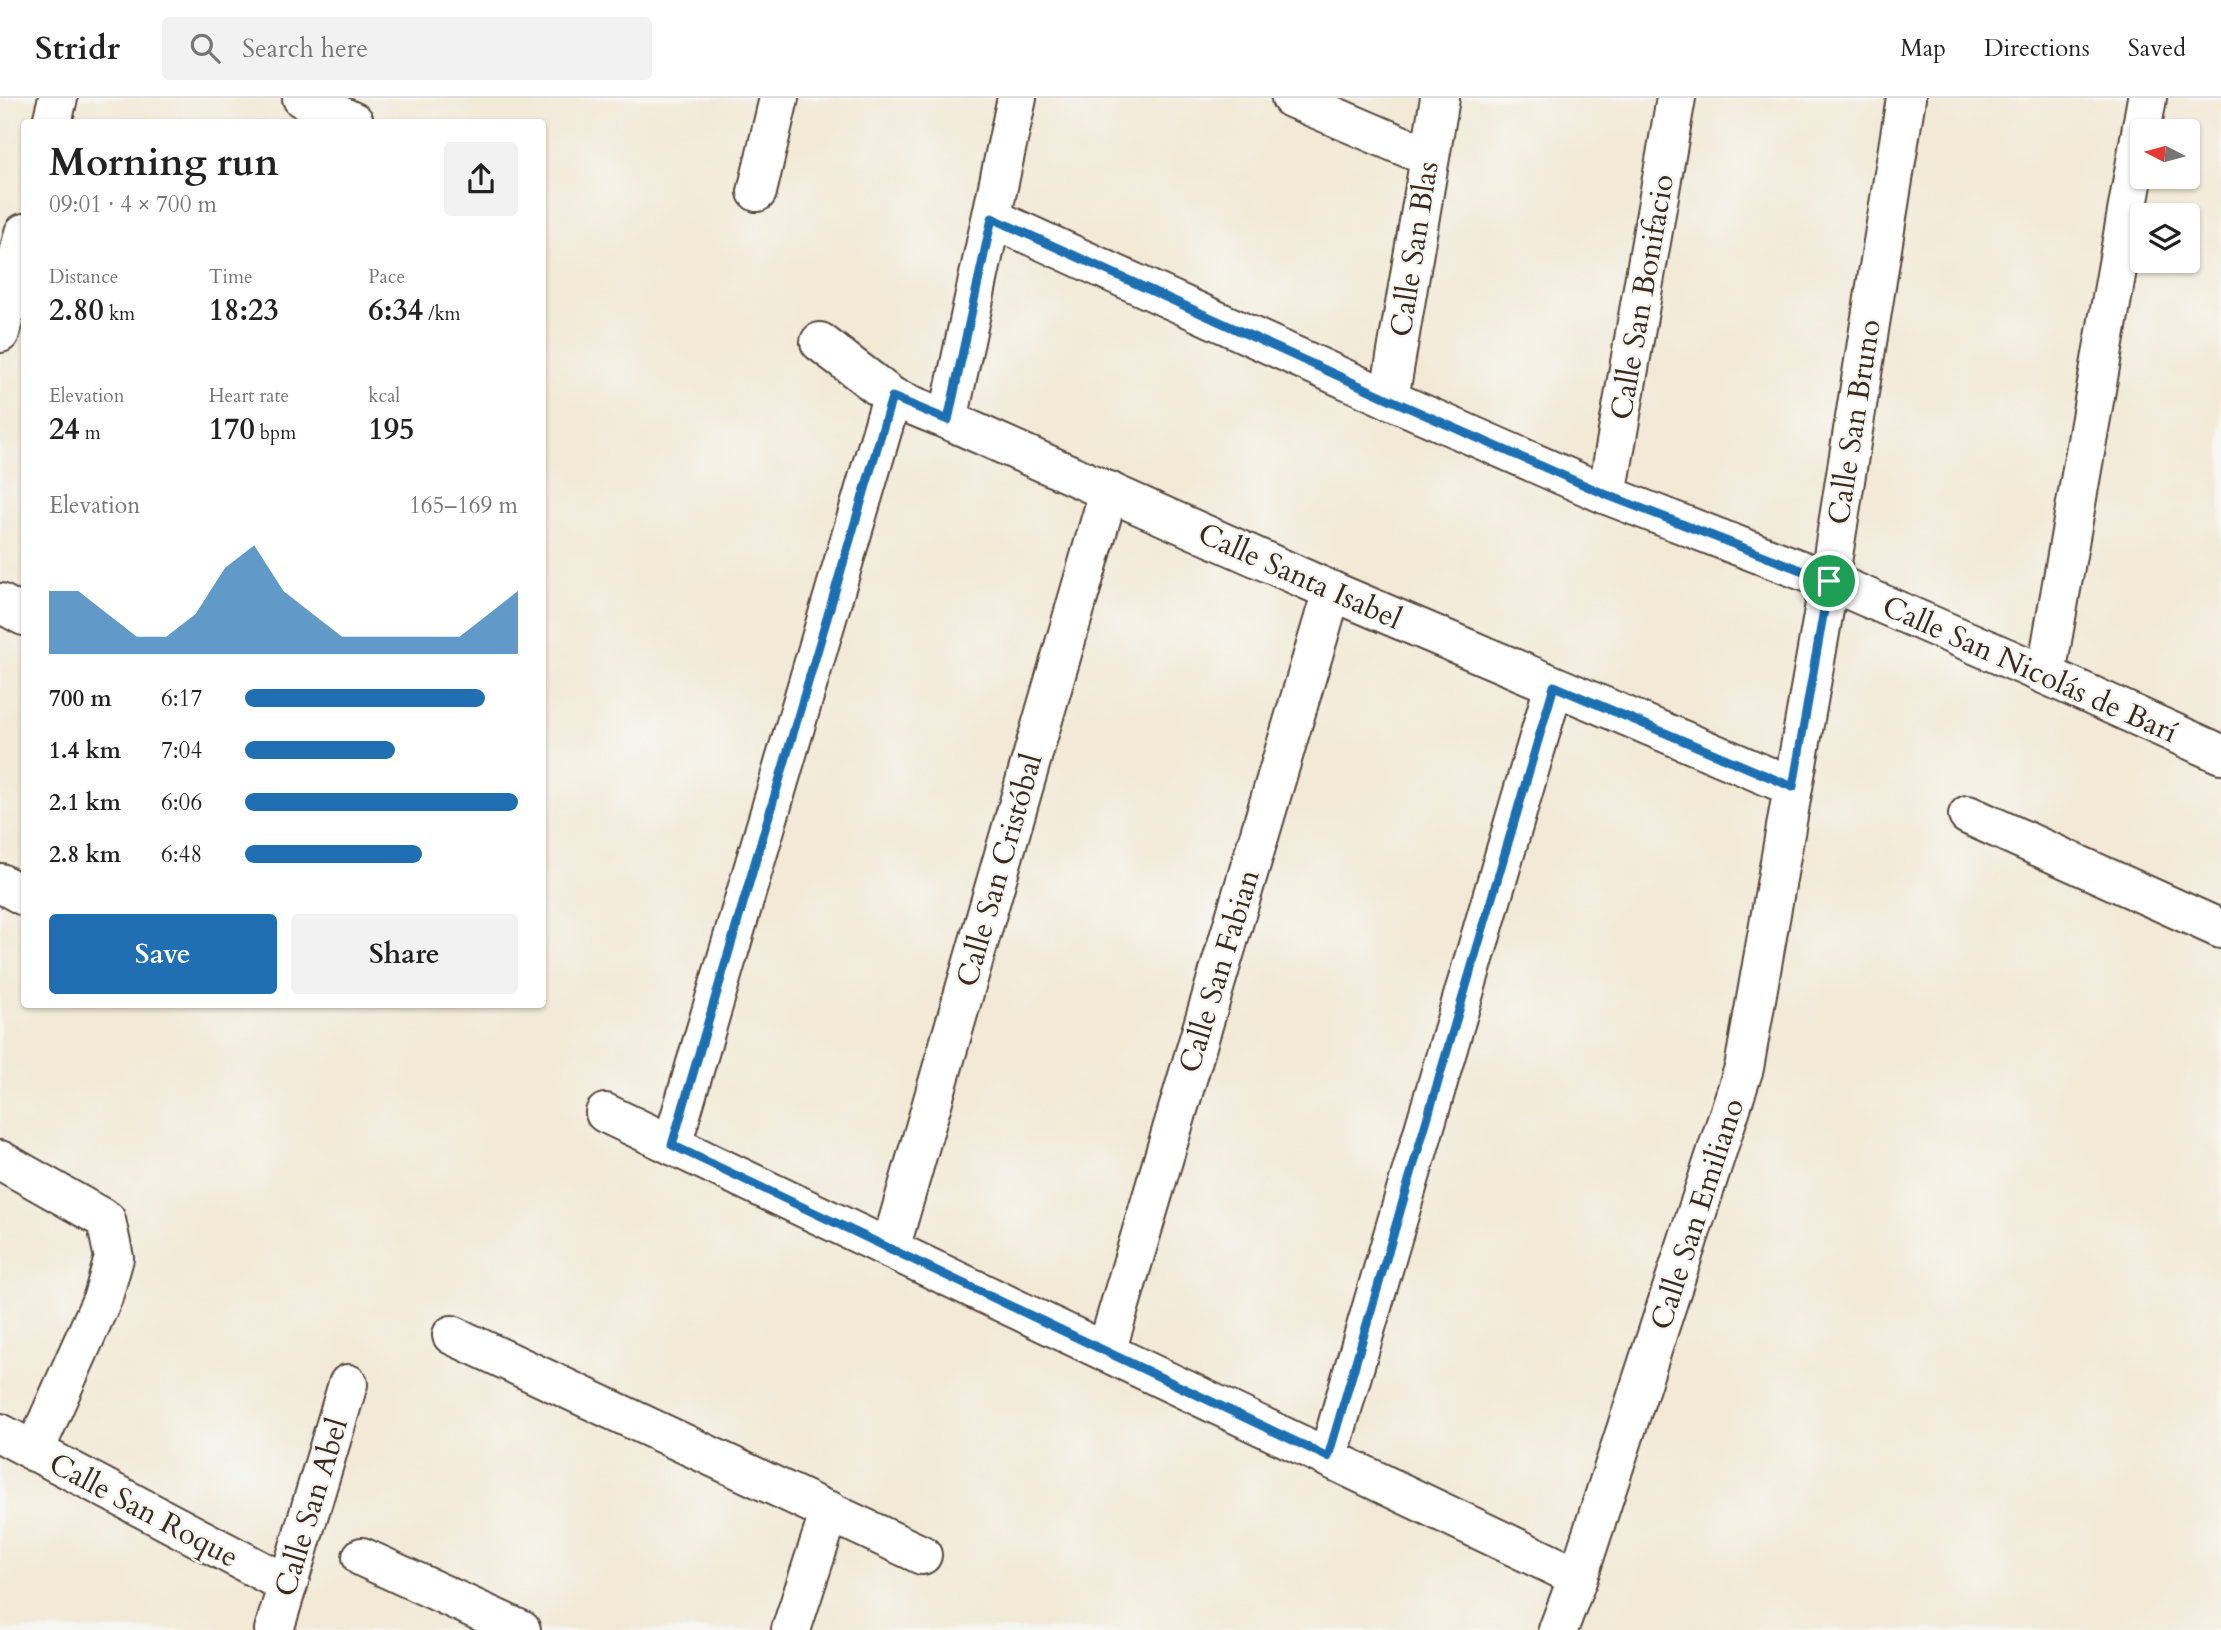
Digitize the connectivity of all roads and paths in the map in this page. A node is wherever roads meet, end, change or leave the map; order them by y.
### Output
1 (58, 98) edge
2 (302, 98) edge
3 (1017, 98) edge
4 (1291, 98) edge
5 (1440, 98) edge
6 (1676, 98) edge
7 (1906, 98) edge
8 (2147, 98) edge
9 (774, 100) edge
10 (53, 119) edge
11 (348, 119) edge
12 (1429, 157) junction
13 (757, 192) dead end
14 (992, 218) junction
15 (21, 245) edge
16 (0, 330) edge
17 (21, 340) edge
18 (820, 342) dead end
19 (892, 397) junction
20 (1389, 399) junction
21 (948, 420) junction
22 (1109, 491) junction
23 (1607, 495) junction
24 (1829, 581) junction
25 (1332, 591) junction
26 (0, 603) edge
27 (21, 614) edge
28 (2046, 675) junction
29 (1554, 686) junction
30 (2221, 754) edge
31 (1793, 787) junction
32 (1968, 815) dead end
33 (0, 883) edge
34 (21, 894) edge
35 (2221, 929) edge
36 (605, 1113) dead end
37 (672, 1145) junction
38 (0, 1160) edge
39 (890, 1249) junction
40 (452, 1335) dead end
41 (1106, 1352) junction
42 (348, 1384) dead end
43 (0, 1433) edge
44 (34, 1452) junction
45 (1328, 1457) junction
46 (830, 1511) junction
47 (922, 1555) dead end
48 (362, 1557) dead end
49 (1578, 1577) junction
50 (288, 1585) junction
51 (274, 1630) edge
52 (521, 1630) edge
53 (791, 1630) edge
54 (1558, 1630) edge

1 - 10 street
2 - 11 street
3 - 14 street
4 - 12 street
5 - 12 street, Calle San Blas
6 - 23 street, Calle San Bonifacio
7 - 24 street, Calle San Bruno
8 - 28 street
9 - 13 street
12 - 20 street, Calle San Blas
14 - 20 street, Calle San Nicolás de Barí
14 - 21 street
15 - 16 street
16 - 17 street
18 - 19 street, Calle Santa Isabel
19 - 21 street, Calle Santa Isabel
19 - 37 street
20 - 23 street, Calle San Nicolás de Barí
21 - 22 street, Calle Santa Isabel
22 - 25 street, Calle Santa Isabel
22 - 39 street, Calle San Cristóbal
23 - 24 street, Calle San Nicolás de Barí
24 - 28 street, Calle San Nicolás de Barí
24 - 31 street, Calle San Bruno
25 - 29 street, Calle Santa Isabel
25 - 41 street, Calle San Fabian
26 - 27 street
28 - 30 street, Calle San Nicolás de Barí
29 - 31 street, Calle Santa Isabel
29 - 45 street
31 - 49 street, Calle San Emiliano
32 - 35 street
33 - 34 street
36 - 37 street
37 - 39 street
38 - 44 street
39 - 41 street
40 - 46 street
41 - 45 street
42 - 50 street, Calle San Abel
43 - 44 street, Calle San Roque
44 - 50 street, Calle San Roque
45 - 49 street
46 - 47 street
46 - 53 street
48 - 52 street
49 - 54 street, Calle San Emiliano
50 - 51 street, Calle San Abel

